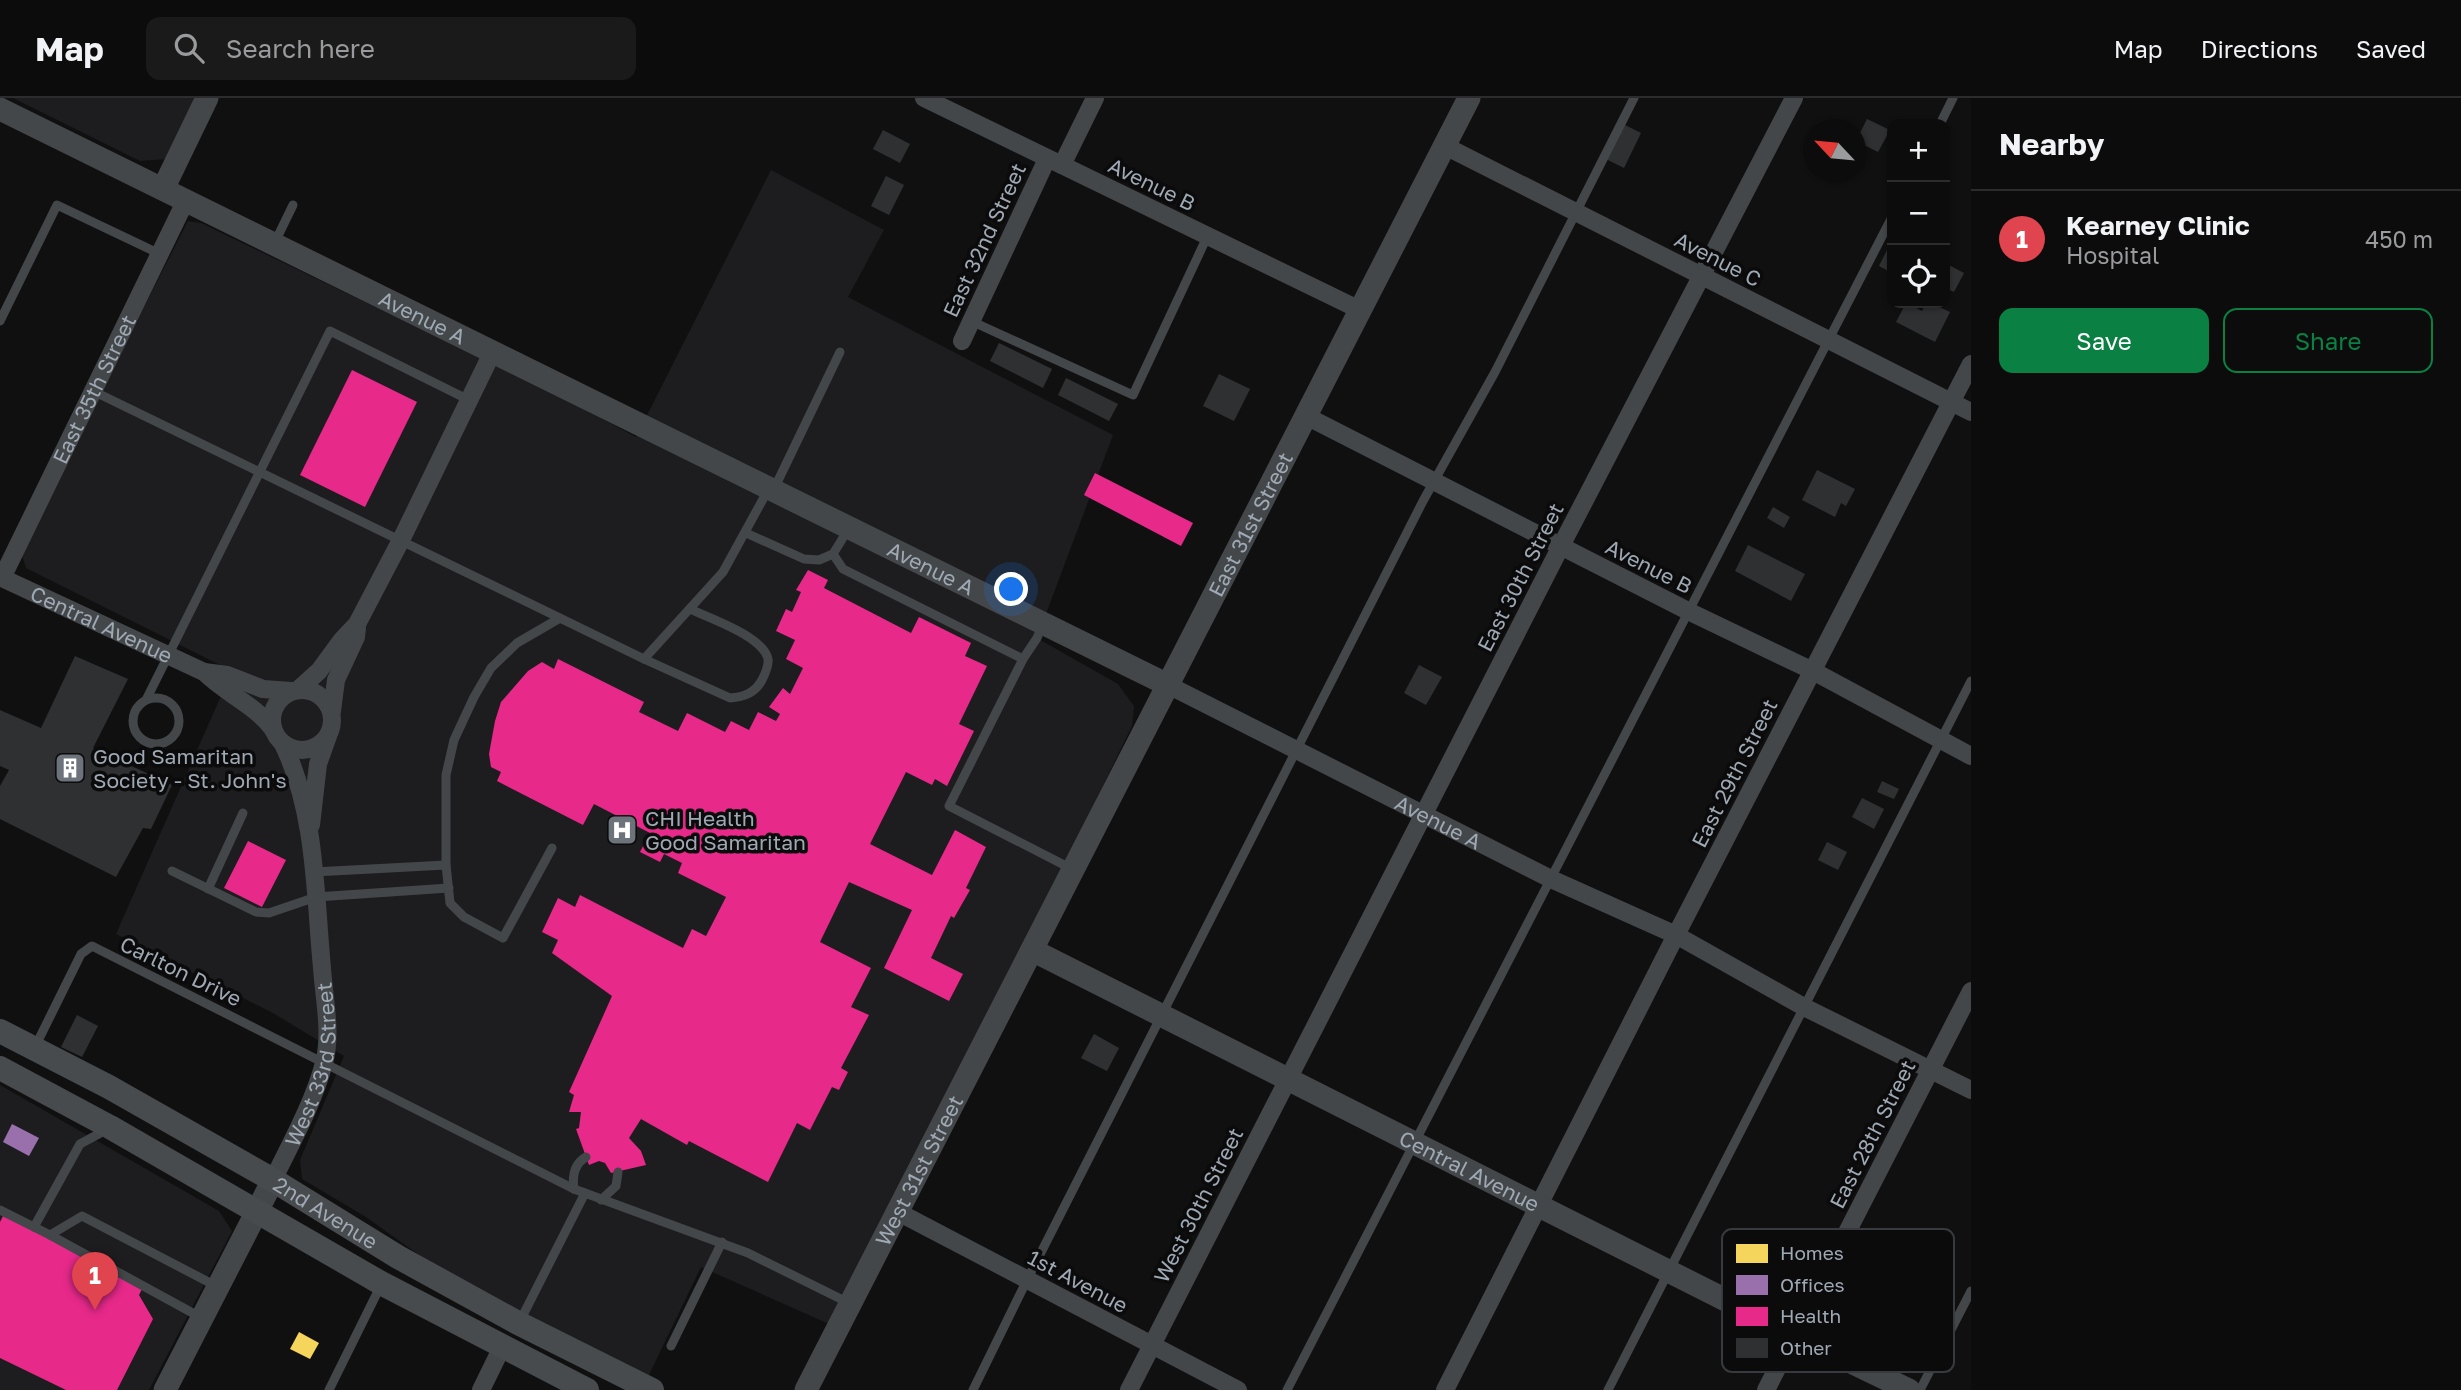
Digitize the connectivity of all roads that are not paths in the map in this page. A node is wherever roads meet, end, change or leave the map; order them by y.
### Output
1 (207, 98) edge
2 (924, 98) edge
3 (1095, 98) edge
4 (1469, 98) edge
5 (1634, 98) edge
6 (1794, 98) edge
7 (1953, 98) edge
8 (0, 109) edge
9 (1942, 119) edge
10 (1444, 145) junction
11 (1055, 162) junction
12 (163, 189) junction
13 (186, 200) junction
14 (293, 205) dead end
15 (1575, 212) junction
16 (1887, 227) edge
17 (1207, 237) junction
18 (274, 244) junction
19 (160, 254) junction
20 (1701, 276) junction
21 (1360, 310) junction
22 (0, 321) edge
23 (971, 321) junction
24 (962, 341) dead end
25 (1829, 341) junction
26 (493, 351) junction
27 (840, 352) dead end
28 (1971, 364) edge
29 (93, 391) junction
30 (469, 400) junction
31 (1952, 402) junction
32 (1971, 412) edge
33 (1306, 416) junction
34 (259, 471) junction
35 (1434, 481) junction
36 (772, 488) junction
37 (850, 527) junction
38 (746, 533) junction
39 (401, 540) junction
40 (1561, 546) junction
41 (834, 554) junction
42 (1, 579) edge
43 (690, 609) junction
44 (1690, 612) junction
45 (560, 618) junction
46 (1044, 622) junction
47 (357, 624) junction
48 (169, 655) junction
49 (644, 659) junction
50 (1023, 659) junction
51 (1812, 671) junction
52 (204, 672) junction
53 (1971, 681) edge
54 (1168, 685) junction
55 (295, 690) junction
56 (146, 701) junction
57 (332, 711) junction
58 (328, 736) junction
59 (278, 737) junction
60 (1941, 741) junction
61 (1297, 750) junction
62 (1971, 756) edge
63 (243, 813) dead end
64 (1423, 814) junction
65 (310, 832) junction
66 (552, 848) dead end
67 (446, 865) junction
68 (1074, 869) junction
69 (172, 871) dead end
70 (314, 873) junction
71 (1551, 879) junction
72 (208, 888) junction
73 (449, 888) junction
74 (316, 897) junction
75 (1676, 935) junction
76 (1032, 950) junction
77 (1971, 991) edge
78 (1804, 1007) junction
79 (1163, 1015) junction
80 (0, 1031) edge
81 (34, 1049) junction
82 (325, 1062) junction
83 (0, 1068) edge
84 (1930, 1071) junction
85 (1288, 1078) junction
86 (1971, 1090) edge
87 (110, 1127) junction
88 (1416, 1142) junction
89 (586, 1157) dead end
90 (618, 1172) dead end
91 (273, 1180) junction
92 (574, 1189) junction
93 (585, 1193) junction
94 (601, 1200) junction
95 (1540, 1205) junction
96 (0, 1210) edge
97 (257, 1210) junction
98 (898, 1212) junction
99 (34, 1227) junction
100 (1849, 1229) edge
101 (50, 1235) junction
102 (722, 1242) junction
103 (1669, 1271) junction
104 (1027, 1280) junction
105 (381, 1283) junction
106 (218, 1287) junction
107 (1971, 1290) edge
108 (1722, 1298) edge
109 (850, 1304) junction
110 (202, 1318) junction
111 (518, 1323) junction
112 (1954, 1323) edge
113 (1153, 1345) junction
114 (671, 1346) dead end
115 (502, 1347) junction
116 (1775, 1372) edge
117 (1872, 1372) edge
118 (1929, 1372) edge
119 (165, 1390) edge
120 (329, 1390) edge
121 (481, 1390) edge
122 (587, 1390) edge
123 (652, 1390) edge
124 (806, 1390) edge
125 (973, 1390) edge
126 (1129, 1390) edge
127 (1238, 1390) edge
128 (1287, 1390) edge
129 (1445, 1390) edge
130 (1608, 1390) edge
131 (1766, 1390) edge
132 (1909, 1390) edge
133 (1920, 1390) edge

1 - 12 street
2 - 11 street, Avenue B
3 - 11 street, East 32nd Street
4 - 10 street, East 31st Street
5 - 15 lane
6 - 20 street, East 30th Street
7 - 9 lane
8 - 12 street, Avenue A
10 - 15 street, Avenue C
10 - 21 street, East 31st Street
11 - 17 street, Avenue B
11 - 23 street, East 32nd Street
12 - 13 street, Avenue A
13 - 18 street, Avenue A
13 - 19 street, East 35th Street
14 - 18 lane
15 - 20 street, Avenue C
15 - 35 lane
16 - 25 lane
17 - 21 street, Avenue B
17 - 23 lane
18 - 26 street, Avenue A
19 - 22 lane
19 - 29 street, East 35th Street
20 - 25 street, Avenue C
20 - 40 street, East 30th Street
21 - 33 street, East 31st Street
23 - 24 street, East 32nd Street
25 - 31 street, Avenue C
25 - 44 lane
26 - 30 street
26 - 36 street, Avenue A
27 - 36 lane
28 - 31 street, East 29th Street
29 - 34 lane
29 - 42 street, East 35th Street
30 - 34 lane
30 - 39 street
31 - 32 street, Avenue C
31 - 51 street, East 29th Street
33 - 35 street, Avenue B
33 - 54 street, East 31st Street
34 - 39 lane
34 - 48 lane
35 - 40 street, Avenue B
35 - 61 lane
36 - 37 street, Avenue A
36 - 38 lane
37 - 41 lane
37 - 46 street, Avenue A
38 - 41 lane
38 - 43 lane
39 - 45 lane
39 - 47 street
40 - 44 street, Avenue B
40 - 64 street, East 30th Street
41 - 50 lane
42 - 48 street, Central Avenue
43 - 49 lane
43 - 49 lane
44 - 51 street, Avenue B
44 - 71 lane
45 - 49 lane
45 - 67 lane
46 - 50 lane
46 - 54 street, Avenue A
47 - 55 street
47 - 57 street
48 - 52 street, Central Avenue
48 - 56 lane
50 - 68 lane
51 - 60 street, Avenue B
51 - 75 street, East 29th Street
52 - 55 street, Central Avenue
52 - 59 street, Central Avenue
53 - 60 lane
54 - 61 street, Avenue A
54 - 68 street, East 31st Street
55 - 57 street
55 - 59 street
56 - 56 lane
57 - 58 street
58 - 59 street
58 - 65 street, West 33rd Street
59 - 65 street, West 33rd Street
60 - 62 street, Avenue B
60 - 78 lane
61 - 64 street, Avenue A
61 - 79 lane
63 - 72 lane
64 - 71 street, Avenue A
64 - 85 street, East 30th Street
65 - 70 street, West 33rd Street
66 - 73 lane
67 - 70 lane
67 - 73 lane
68 - 76 street, East 31st Street
69 - 72 lane
70 - 74 street, West 33rd Street
71 - 75 street, Avenue A
71 - 88 lane
72 - 74 lane
73 - 74 lane
74 - 82 street, West 33rd Street
75 - 78 street, Avenue A
75 - 95 street, East 29th Street
76 - 79 street, Central Avenue
76 - 98 street, West 31st Street
77 - 84 street, East 28th Street
78 - 84 street, Avenue A
78 - 103 lane
79 - 85 street, Central Avenue
79 - 104 lane
80 - 81 main road, 2nd Avenue
81 - 82 lane, Carlton Drive
81 - 91 main road, 2nd Avenue
82 - 91 street, West 33rd Street
82 - 92 lane
83 - 87 main road, 2nd Avenue
84 - 86 street, Avenue A
84 - 100 street, East 28th Street
85 - 88 street, Central Avenue
85 - 113 street, West 30th Street
87 - 97 main road, 2nd Avenue
87 - 99 lane
88 - 95 street, Central Avenue
88 - 128 lane
89 - 92 lane
90 - 94 lane
91 - 97 street, West 33rd Street
91 - 111 main road, 2nd Avenue
92 - 93 lane
93 - 94 lane
93 - 111 lane
94 - 102 lane
95 - 103 street, Central Avenue
95 - 129 street, East 29th Street
96 - 99 lane
97 - 105 main road, 2nd Avenue
97 - 106 street, West 33rd Street
98 - 104 street, 1st Avenue
98 - 109 street, West 31st Street
99 - 101 lane
101 - 106 lane
101 - 110 lane
102 - 109 lane
102 - 114 lane
103 - 108 street, Central Avenue
103 - 130 lane
104 - 113 street, 1st Avenue
104 - 125 lane
105 - 115 main road, 2nd Avenue
105 - 120 lane
106 - 110 street, West 33rd Street
107 - 112 lane
109 - 124 street, West 31st Street
110 - 119 street, West 33rd Street
111 - 123 main road, 2nd Avenue
113 - 126 street, West 30th Street
113 - 127 street, 1st Avenue
115 - 121 street
115 - 122 main road, 2nd Avenue
116 - 131 street, East 28th Street
117 - 132 street, Central Avenue
118 - 133 lane

